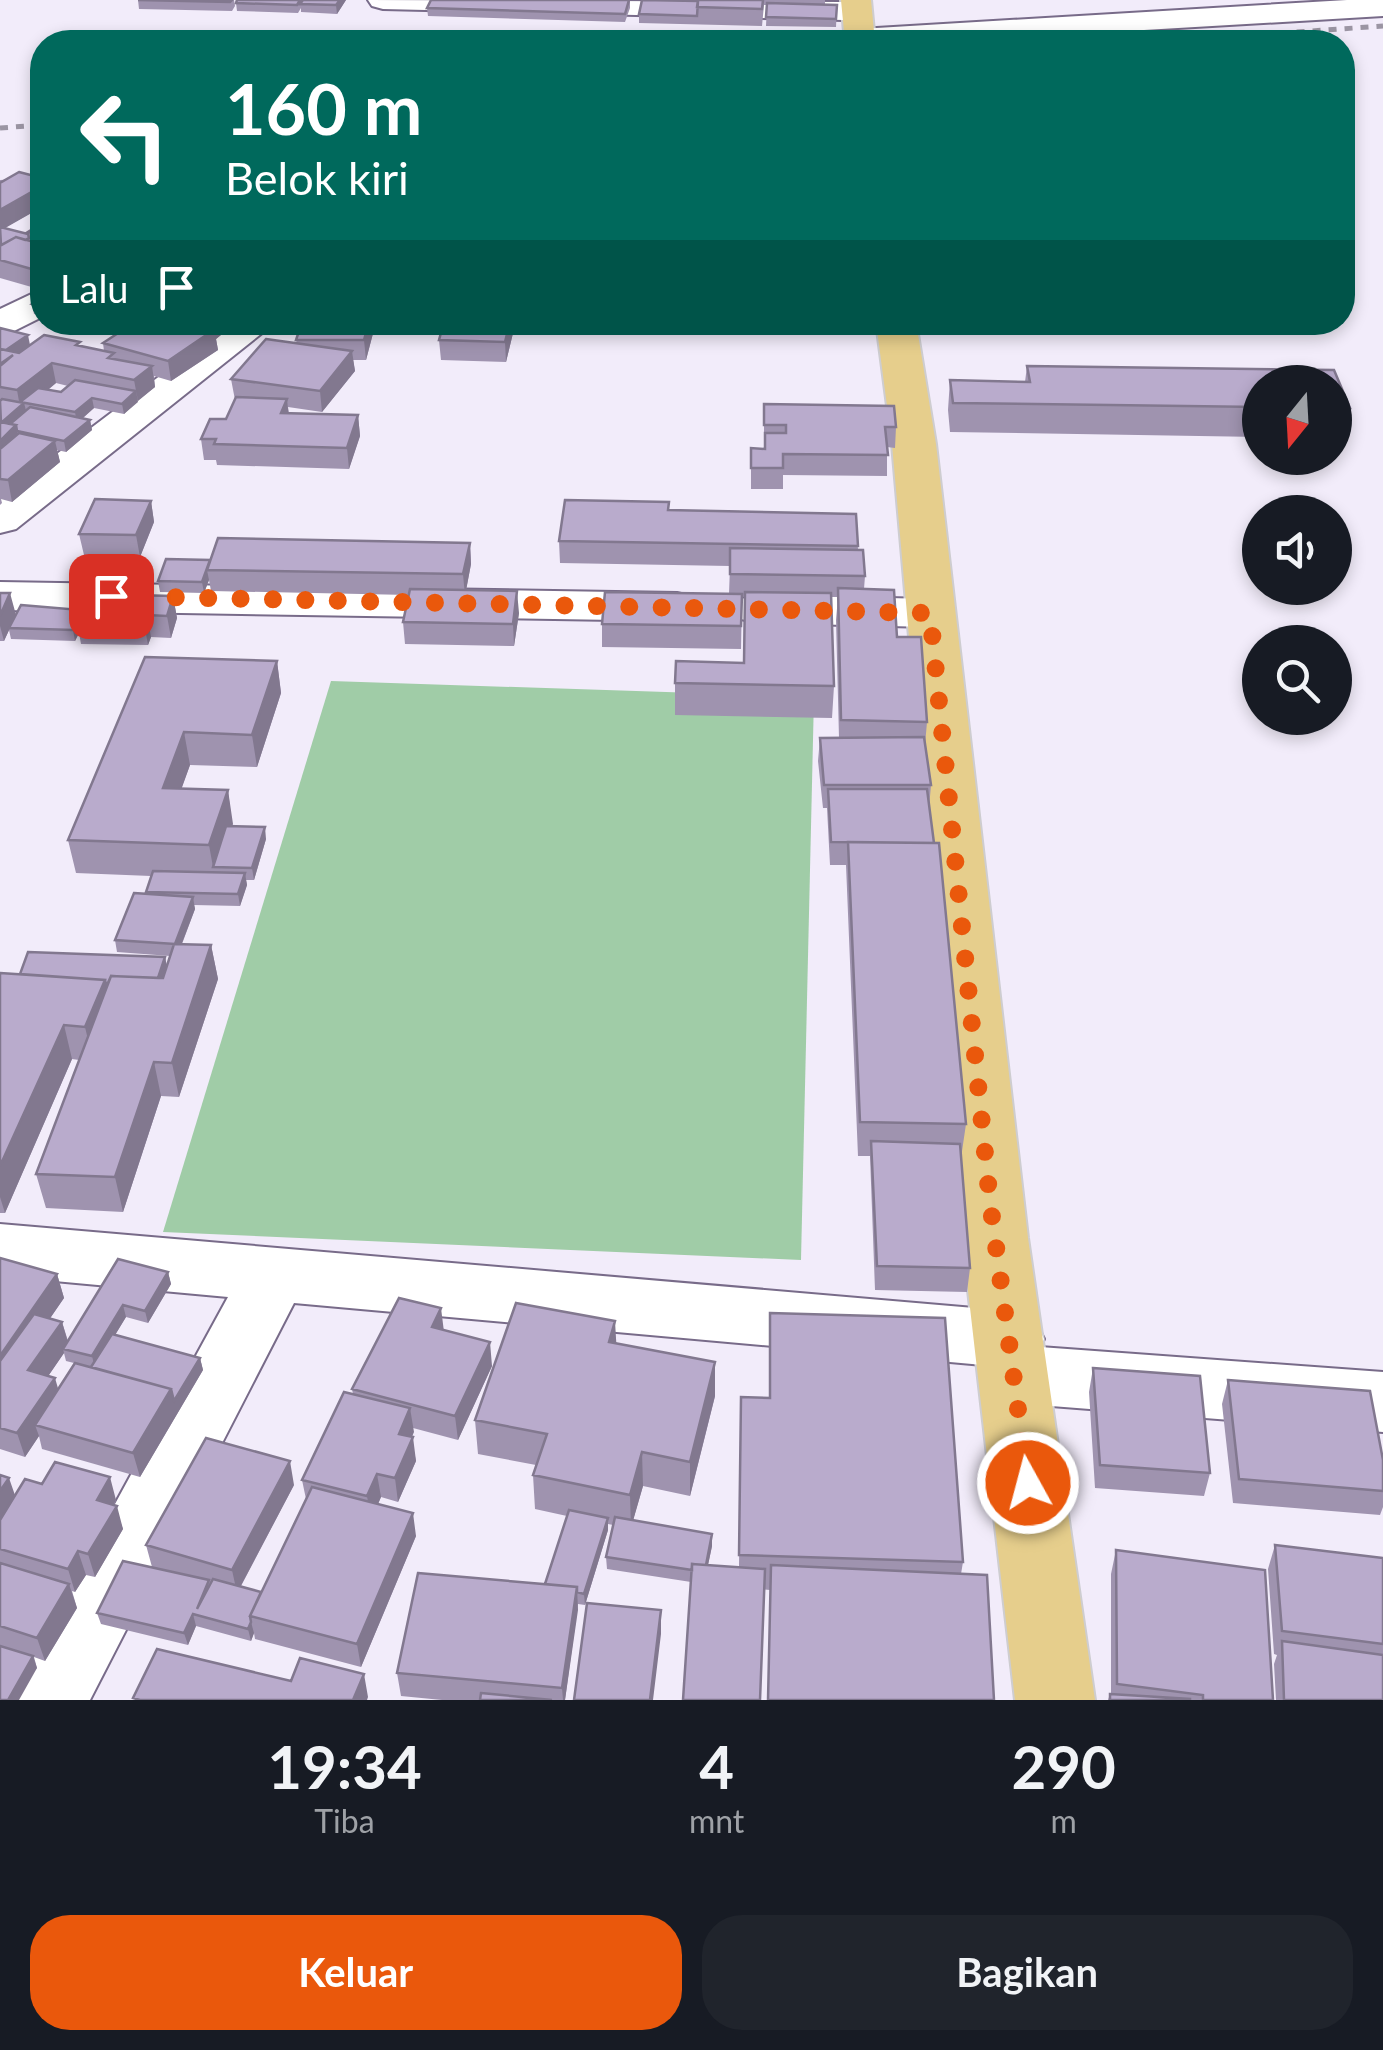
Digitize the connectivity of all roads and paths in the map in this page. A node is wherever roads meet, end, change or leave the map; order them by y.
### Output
1 (383, 0) edge
2 (1383, 7) edge
3 (858, 23) edge
4 (30, 314) edge
5 (12, 334) edge
6 (234, 335) edge
7 (898, 335) edge
8 (0, 519) edge
9 (0, 557) edge
10 (186, 562) edge
11 (0, 596) edge
12 (930, 613) junction
13 (0, 1250) edge
14 (273, 1277) junction
15 (1011, 1357) junction
16 (1383, 1402) edge
17 (48, 1700) edge
18 (1055, 1700) edge

1 - 3 street
2 - 3 street
4 - 5 street
6 - 8 street
7 - 12 main road
9 - 10 street
11 - 12 street
12 - 15 main road
13 - 14 street
14 - 15 street
14 - 17 street
15 - 16 street
15 - 18 main road

